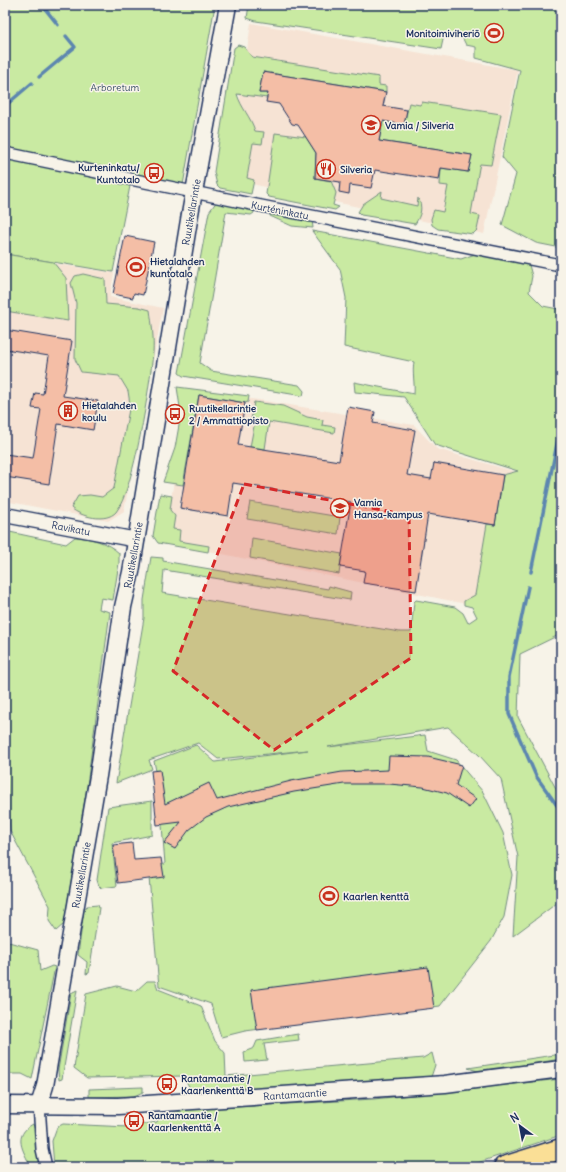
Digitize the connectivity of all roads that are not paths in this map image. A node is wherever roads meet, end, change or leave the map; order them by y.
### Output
1 (228, 5) edge
2 (5, 153) edge
3 (194, 192) junction
4 (555, 264) dead end
5 (5, 515) edge
6 (137, 540) junction
7 (561, 1070) edge
8 (5, 1105) edge
9 (39, 1105) junction
10 (561, 1149) edge
11 (46, 1167) edge
12 (504, 1167) edge

1 - 3 main road, Ruutikellarintie
2 - 3 street, Kurténinkatu
3 - 4 street, Kurténinkatu
3 - 6 main road, Ruutikellarintie
5 - 6 street, Ravikatu
6 - 9 main road, Ruutikellarintie
7 - 9 main road, Rantamaantie
8 - 9 main road, Rantamaantie
9 - 11 street
10 - 12 highway

